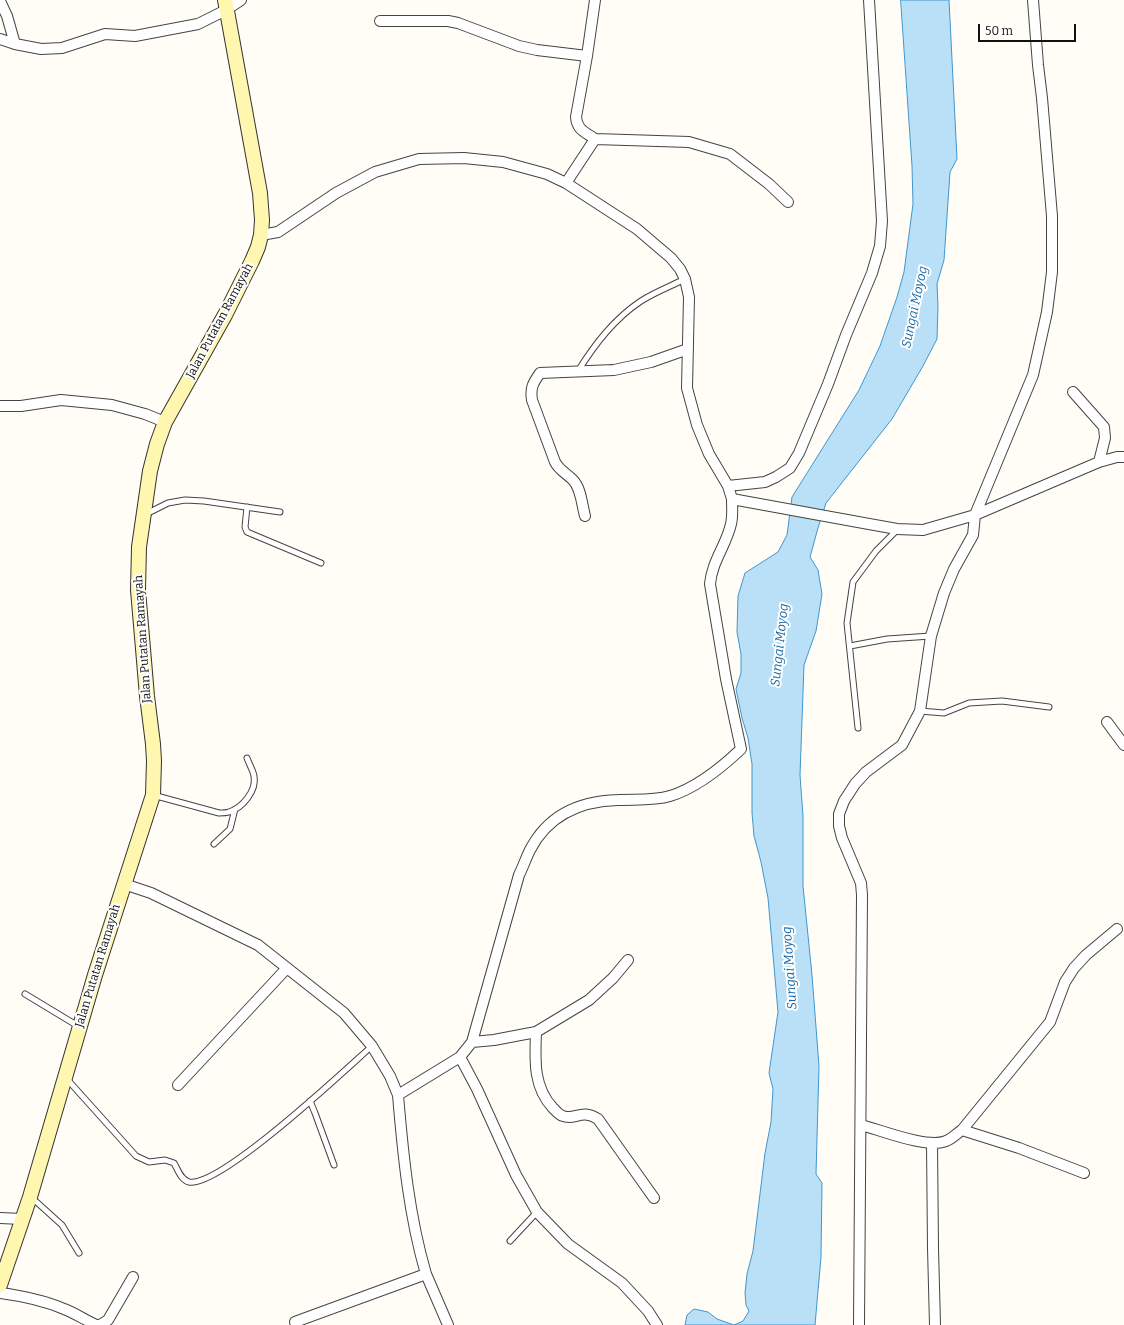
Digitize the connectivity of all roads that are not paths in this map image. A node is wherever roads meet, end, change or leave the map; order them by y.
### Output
1 (241, 0) edge
2 (595, 0) edge
3 (869, 0) edge
4 (1033, 0) edge
5 (0, 1) edge
6 (225, 5) edge
7 (380, 21) dead end
8 (0, 39) edge
9 (15, 44) junction
10 (587, 56) junction
11 (595, 139) junction
12 (566, 183) junction
13 (788, 202) dead end
14 (261, 235) junction
15 (685, 279) junction
16 (688, 349) junction
17 (578, 372) junction
18 (1072, 392) dead end
19 (0, 406) edge
20 (165, 422) junction
21 (1124, 457) edge
22 (1099, 462) junction
23 (728, 486) junction
24 (732, 499) junction
25 (247, 507) junction
26 (280, 512) dead end
27 (143, 515) junction
28 (975, 515) junction
29 (585, 516) dead end
30 (897, 529) junction
31 (321, 562) dead end
32 (930, 636) junction
33 (850, 646) junction
34 (1050, 707) dead end
35 (920, 711) junction
36 (1107, 722) dead end
37 (858, 728) dead end
38 (1124, 746) edge
39 (247, 758) dead end
40 (152, 795) junction
41 (235, 809) junction
42 (214, 844) dead end
43 (124, 884) junction
44 (1117, 929) dead end
45 (628, 960) dead end
46 (287, 968) junction
47 (25, 994) dead end
48 (79, 1026) junction
49 (536, 1032) junction
50 (472, 1042) junction
51 (372, 1046) junction
52 (460, 1057) junction
53 (64, 1076) junction
54 (178, 1085) dead end
55 (398, 1096) junction
56 (310, 1101) junction
57 (861, 1124) junction
58 (962, 1130) junction
59 (932, 1144) junction
60 (334, 1165) dead end
61 (1084, 1173) dead end
62 (30, 1197) junction
63 (654, 1198) dead end
64 (537, 1212) junction
65 (0, 1218) edge
66 (22, 1219) junction
67 (510, 1241) dead end
68 (79, 1254) dead end
69 (426, 1274) junction
70 (133, 1276) dead end
71 (0, 1285) edge
72 (0, 1293) edge
73 (295, 1322) dead end
74 (448, 1325) edge
75 (657, 1325) edge
76 (859, 1325) edge
77 (935, 1325) edge

1 - 6 street
2 - 10 street
3 - 23 street
4 - 28 street
5 - 9 street
6 - 9 street
6 - 14 main road, Jalan Putatan Ramayah
7 - 10 street
8 - 9 street
10 - 11 street
11 - 12 street
11 - 13 street
12 - 14 street
12 - 15 street
14 - 20 main road, Jalan Putatan Ramayah
15 - 16 street
15 - 17 lane
16 - 17 street
16 - 23 street
17 - 29 street
18 - 22 street
19 - 20 street
20 - 27 main road, Jalan Putatan Ramayah
21 - 22 street
22 - 28 street
23 - 24 street
24 - 30 street
24 - 50 street
25 - 26 lane
25 - 27 lane
25 - 31 lane
27 - 40 main road, Jalan Putatan Ramayah
28 - 30 street
28 - 32 street
30 - 33 lane
32 - 33 lane
32 - 35 street
33 - 37 lane
34 - 35 lane
35 - 57 street
36 - 38 street
39 - 41 lane
40 - 41 lane
40 - 43 main road, Jalan Putatan Ramayah
41 - 42 lane
43 - 46 street
43 - 48 main road, Jalan Putatan Ramayah
44 - 58 street
45 - 49 street
46 - 51 street
46 - 54 street
47 - 48 lane
48 - 53 main road, Jalan Putatan Ramayah
49 - 50 street
49 - 63 street
50 - 52 street
51 - 55 street
51 - 56 lane
52 - 55 street
52 - 64 street
53 - 56 lane
53 - 62 main road, Jalan Putatan Ramayah
55 - 69 street
56 - 60 lane
57 - 59 street
57 - 76 street
58 - 59 street
58 - 61 street
59 - 77 street
62 - 66 main road, Jalan Putatan Ramayah
62 - 68 lane
64 - 67 lane
64 - 75 street
65 - 66 street
66 - 71 main road, Jalan Putatan Ramayah
69 - 73 street
69 - 74 street
70 - 72 street

